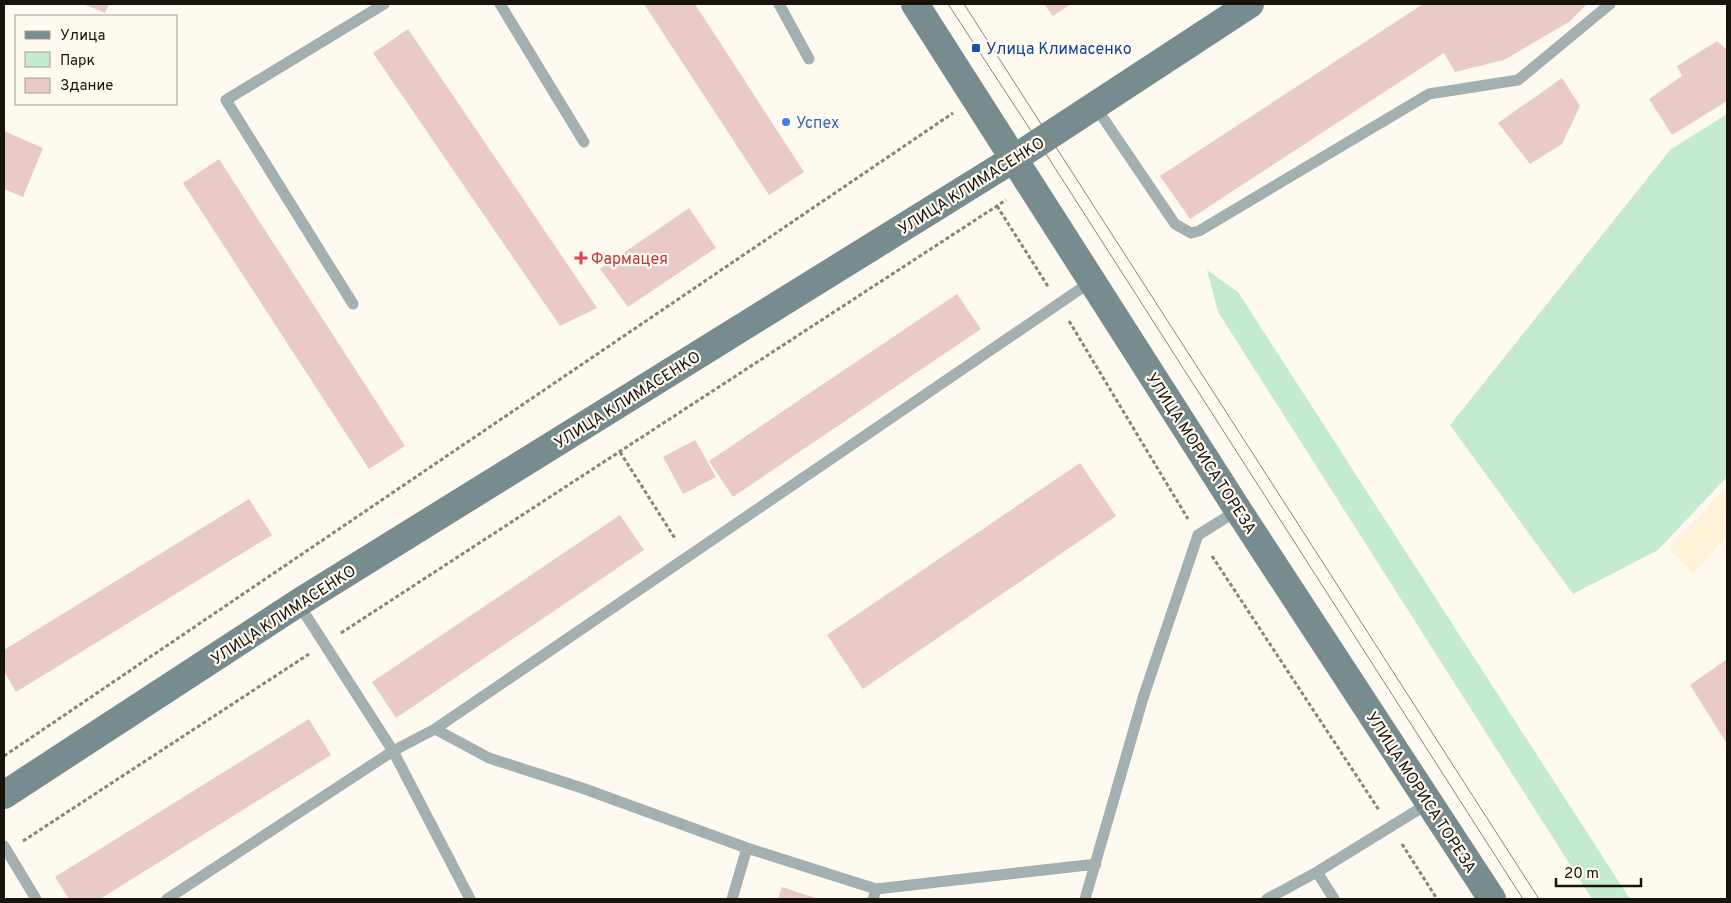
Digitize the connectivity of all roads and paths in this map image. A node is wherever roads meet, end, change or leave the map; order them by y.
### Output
1 (384, 4) edge
2 (500, 4) edge
3 (779, 4) edge
4 (915, 4) edge
5 (1250, 4) edge
6 (1610, 4) edge
7 (809, 59) dead end
8 (976, 98) junction
9 (1095, 106) junction
10 (584, 142) dead end
11 (1015, 158) junction
12 (1031, 184) junction
13 (1092, 281) junction
14 (353, 304) dead end
15 (620, 452) junction
16 (1238, 510) junction
17 (687, 557) junction
18 (298, 603) junction
19 (326, 644) junction
20 (434, 728) junction
21 (393, 751) junction
22 (4, 756) edge
23 (4, 795) edge
24 (1429, 803) junction
25 (747, 848) junction
26 (5, 849) edge
27 (1096, 864) junction
28 (1317, 872) junction
29 (874, 894) edge
30 (36, 899) edge
31 (167, 899) edge
32 (470, 899) edge
33 (732, 899) edge
34 (1085, 899) edge
35 (1267, 899) edge
36 (1334, 899) edge
37 (1492, 899) edge

1 - 14 lane
2 - 10 lane
3 - 7 lane
4 - 8 street, УЛИЦА МОРИСА ТОРЕЗА
5 - 9 street, УЛИЦА КЛИМАСЕНКО
6 - 9 lane
8 - 11 street, УЛИЦА МОРИСА ТОРЕЗА
8 - 22 path
9 - 11 street, УЛИЦА КЛИМАСЕНКО
11 - 12 street, УЛИЦА МОРИСА ТОРЕЗА
11 - 18 street, УЛИЦА КЛИМАСЕНКО
12 - 13 street, УЛИЦА МОРИСА ТОРЕЗА
12 - 15 path
13 - 16 street, УЛИЦА МОРИСА ТОРЕЗА
13 - 17 lane
15 - 17 path
15 - 19 path
16 - 24 street, УЛИЦА МОРИСА ТОРЕЗА
16 - 27 lane
17 - 20 lane
18 - 19 lane
18 - 23 street, УЛИЦА КЛИМАСЕНКО
19 - 21 lane
19 - 26 path
20 - 21 lane
20 - 25 lane
21 - 31 lane
21 - 32 lane
24 - 28 lane
24 - 37 street, УЛИЦА МОРИСА ТОРЕЗА
25 - 29 lane
25 - 33 lane
26 - 30 lane
27 - 29 lane
27 - 34 lane
28 - 35 lane
28 - 36 lane

